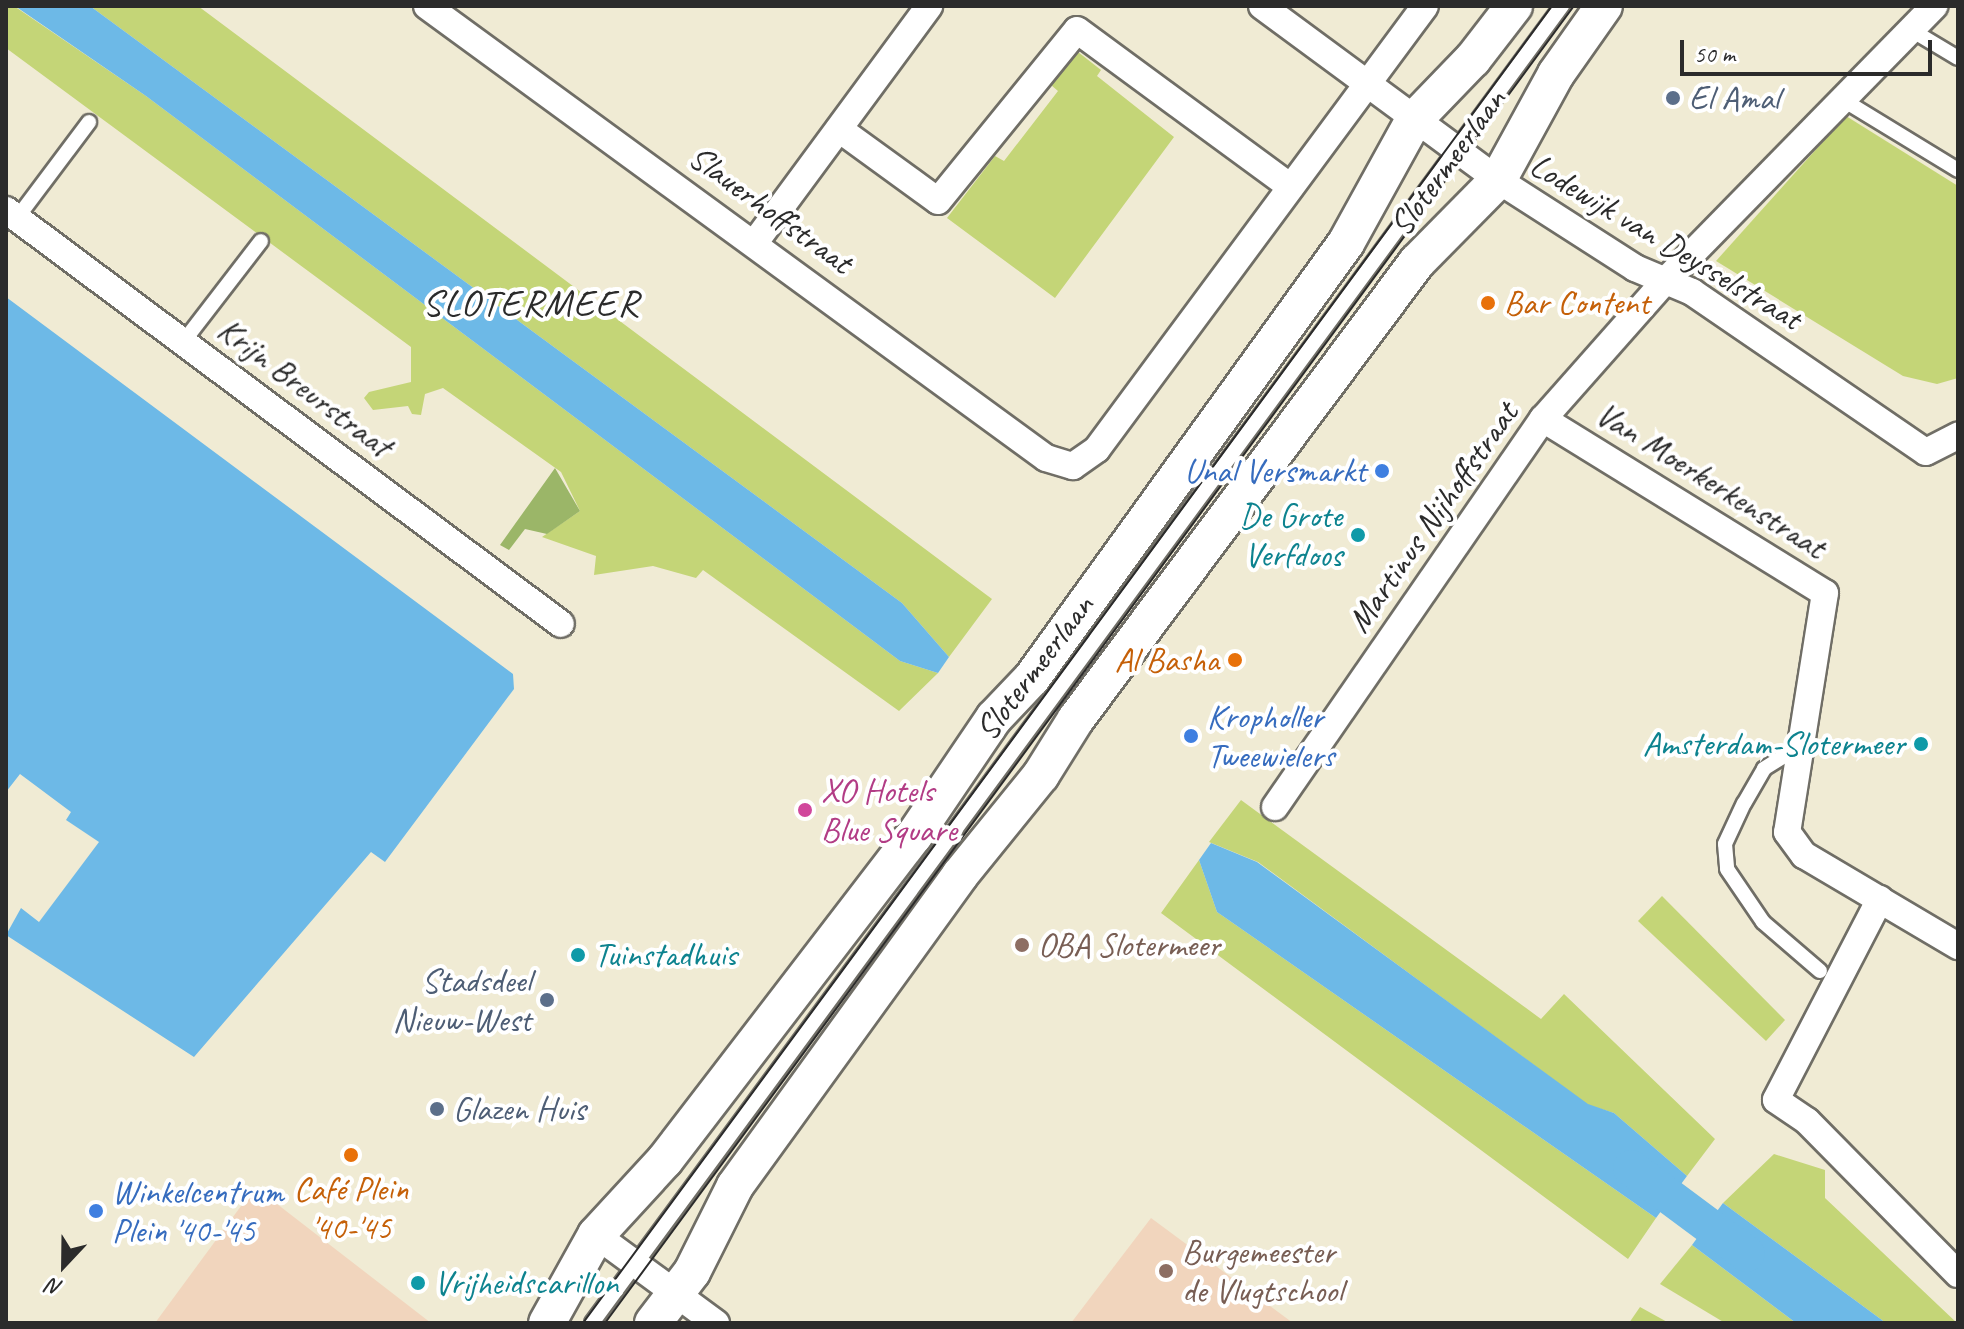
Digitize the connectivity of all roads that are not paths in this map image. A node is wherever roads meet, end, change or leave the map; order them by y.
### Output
1 (929, 6) edge
2 (1262, 6) edge
3 (1425, 6) edge
4 (1514, 6) edge
5 (1562, 6) edge
6 (1604, 6) edge
7 (1934, 6) edge
8 (435, 8) edge
9 (1913, 31) junction
10 (1958, 58) edge
11 (1368, 85) junction
12 (1839, 98) junction
13 (1414, 120) junction
14 (89, 122) dead end
15 (839, 129) junction
16 (1456, 150) junction
17 (1958, 170) edge
18 (1498, 180) junction
19 (1291, 187) junction
20 (12, 214) edge
21 (261, 241) dead end
22 (756, 241) junction
23 (1665, 281) junction
24 (184, 341) junction
25 (1543, 419) junction
26 (1958, 436) edge
27 (561, 624) dead end
28 (1797, 748) junction
29 (1275, 807) dead end
30 (1880, 899) junction
31 (1958, 946) edge
32 (1820, 971) dead end
33 (596, 1235) junction
34 (636, 1264) junction
35 (1958, 1274) edge
36 (678, 1295) junction
37 (547, 1323) edge
38 (592, 1323) edge
39 (653, 1323) edge
40 (716, 1323) edge

1 - 15 street
2 - 11 street, Lodewijk van Deysselstraat
3 - 11 street
4 - 13 main road, Slotermeerlaan
5 - 16 lane, Slotermeerlaan
6 - 18 main road, Slotermeerlaan
7 - 9 street, Martinus Nijhoffstraat
8 - 22 street, Slauerhoffstraat
9 - 10 lane
9 - 12 street, Martinus Nijhoffstraat
11 - 13 street, Lodewijk van Deysselstraat
11 - 19 street
12 - 17 lane
12 - 23 street, Martinus Nijhoffstraat
13 - 16 street, Lodewijk van Deysselstraat
13 - 33 main road, Slotermeerlaan
14 - 20 lane
15 - 19 street
15 - 22 street
16 - 18 street, Lodewijk van Deysselstraat
16 - 34 lane, Slotermeerlaan
18 - 23 street, Lodewijk van Deysselstraat
18 - 36 main road, Slotermeerlaan
19 - 22 street, Slauerhoffstraat
20 - 24 street, Krijn Breurstraat
21 - 24 lane
23 - 25 street, Martinus Nijhoffstraat
23 - 26 street, Lodewijk van Deysselstraat
24 - 27 street, Krijn Breurstraat
25 - 28 street, Van Moerkerkenstraat
25 - 29 street, Martinus Nijhoffstraat
28 - 30 street, Van Moerkerkenstraat
28 - 32 lane
30 - 31 street, Van Moerkerkenstraat
30 - 35 street
33 - 34 street
33 - 37 main road, Slotermeerlaan
34 - 36 street
34 - 38 lane, Slotermeerlaan
36 - 39 main road, Slotermeerlaan
36 - 40 street

